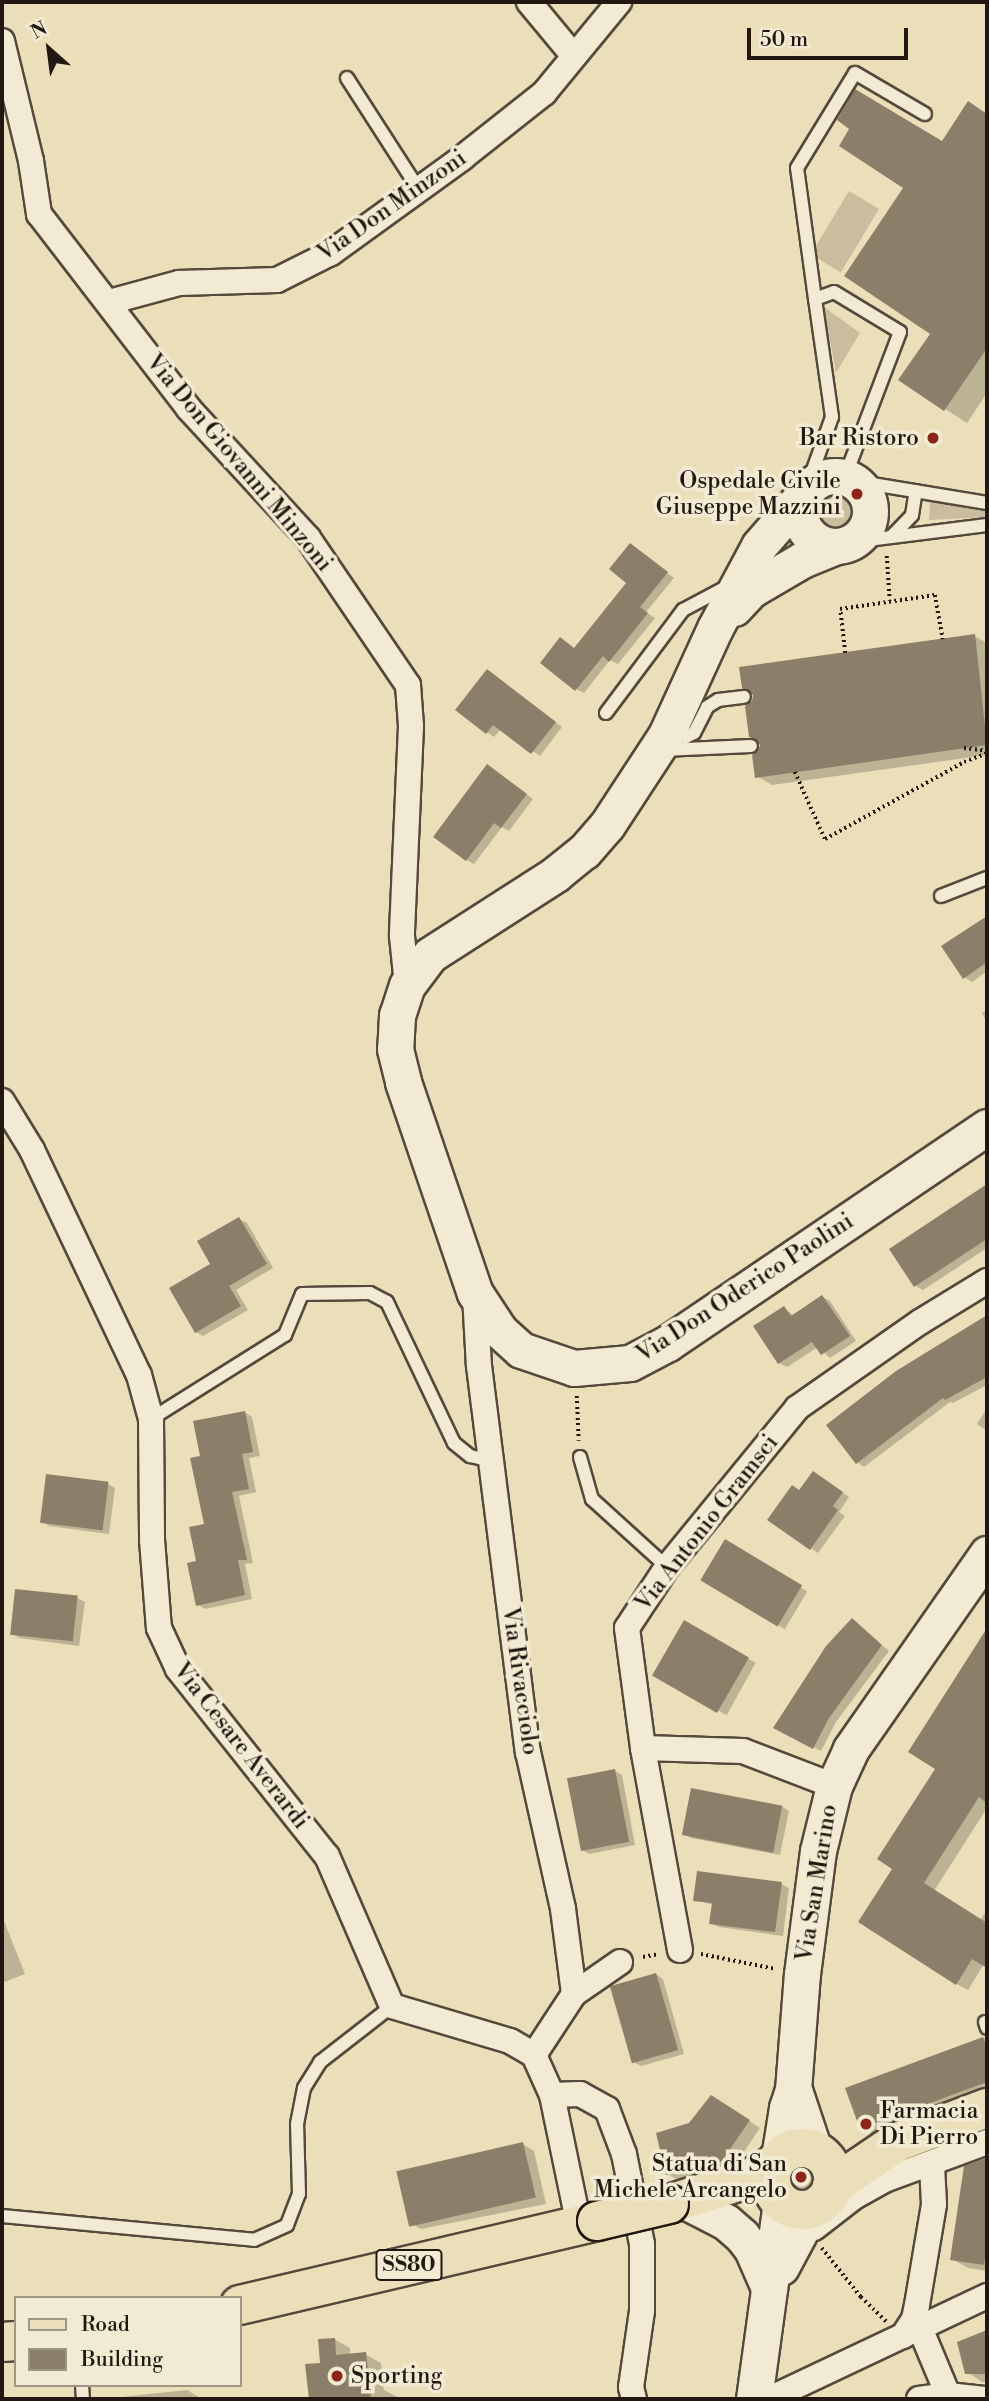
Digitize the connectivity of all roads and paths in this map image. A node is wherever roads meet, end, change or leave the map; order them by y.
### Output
1 (530, 2) edge
2 (619, 2) edge
3 (2, 41) edge
4 (573, 55) junction
5 (347, 78) dead end
6 (925, 114) dead end
7 (418, 188) junction
8 (815, 299) junction
9 (109, 302) junction
10 (850, 479) junction
11 (916, 491) junction
12 (805, 493) junction
13 (987, 503) edge
14 (987, 525) edge
15 (892, 536) junction
16 (843, 545) junction
17 (885, 556) dead end
18 (742, 579) junction
19 (890, 601) junction
20 (715, 628) junction
21 (943, 639) dead end
22 (845, 653) dead end
23 (744, 697) dead end
24 (606, 713) dead end
25 (661, 743) junction
26 (751, 746) dead end
27 (964, 748) dead end
28 (987, 752) edge
29 (795, 772) dead end
30 (987, 878) edge
31 (941, 895) dead end
32 (407, 985) junction
33 (2, 1101) edge
34 (987, 1127) edge
35 (987, 1281) edge
36 (475, 1293) junction
37 (576, 1390) dead end
38 (151, 1419) junction
39 (579, 1457) joint
40 (491, 1461) junction
41 (987, 1554) edge
42 (667, 1567) junction
43 (643, 1748) junction
44 (834, 1786) junction
45 (680, 1950) junction
46 (620, 1962) joint
47 (803, 1974) junction
48 (575, 1994) junction
49 (392, 2006) junction
50 (534, 2055) junction
51 (552, 2095) junction
52 (987, 2108) edge
53 (897, 2142) junction
54 (987, 2142) edge
55 (932, 2165) junction
56 (791, 2171) junction
57 (676, 2202) junction
58 (2, 2216) edge
59 (814, 2216) junction
60 (588, 2223) junction
61 (769, 2288) junction
62 (987, 2296) edge
63 (242, 2305) edge
64 (914, 2323) junction
65 (948, 2395) junction
66 (634, 2399) edge
67 (754, 2399) edge
68 (769, 2399) edge
69 (919, 2399) edge
70 (987, 2399) edge

1 - 4 street
2 - 4 street, Via Don Minzoni
3 - 9 street, Via Don Giovanni Minzoni
4 - 7 street, Via Don Minzoni
5 - 7 lane
6 - 8 lane
7 - 9 street, Via Don Minzoni
8 - 10 lane
8 - 12 lane
9 - 32 street, Via Don Giovanni Minzoni
10 - 11 lane
10 - 12 street
10 - 16 street
11 - 13 lane
11 - 15 lane
12 - 16 street
12 - 18 street
14 - 15 lane
15 - 16 lane
16 - 20 street
17 - 19 path
18 - 20 street
18 - 24 lane
19 - 21 path
19 - 22 path
20 - 25 street, Via Don Oderico Paolini
23 - 25 lane
25 - 26 lane
25 - 32 street, Via Don Oderico Paolini
27 - 28 path
28 - 29 path
30 - 31 lane
32 - 36 street, Via Don Oderico Paolini
33 - 38 street, Via Cesare Averardi
34 - 36 street, Via Don Oderico Paolini
35 - 42 street, Via Antonio Gramsci
36 - 40 street, Via Rivacciolo
37 - 39 path
38 - 40 lane
38 - 49 street, Via Cesare Averardi
39 - 42 lane
40 - 48 street, Via Rivacciolo
41 - 44 street, Via San Marino
42 - 43 street, Via Antonio Gramsci
43 - 44 street
43 - 45 street, Via Antonio Gramsci
44 - 47 street, Via San Marino
45 - 46 path
45 - 47 path
46 - 48 street
47 - 56 street, Via San Marino
48 - 50 street
49 - 50 street
49 - 58 lane
50 - 51 street
51 - 60 street
51 - 66 street
52 - 53 main road, SS80
53 - 56 main road, SS80
53 - 59 main road, SS80
54 - 55 street
55 - 59 street
55 - 64 street
56 - 57 main road, SS80
56 - 59 main road, SS80
56 - 59 main road
56 - 61 street
57 - 60 main road, SS80, bridge
57 - 61 street
59 - 61 street
59 - 64 path
60 - 63 main road, SS80
61 - 67 street
62 - 64 street
64 - 65 street
64 - 68 street
65 - 69 street
65 - 70 street

